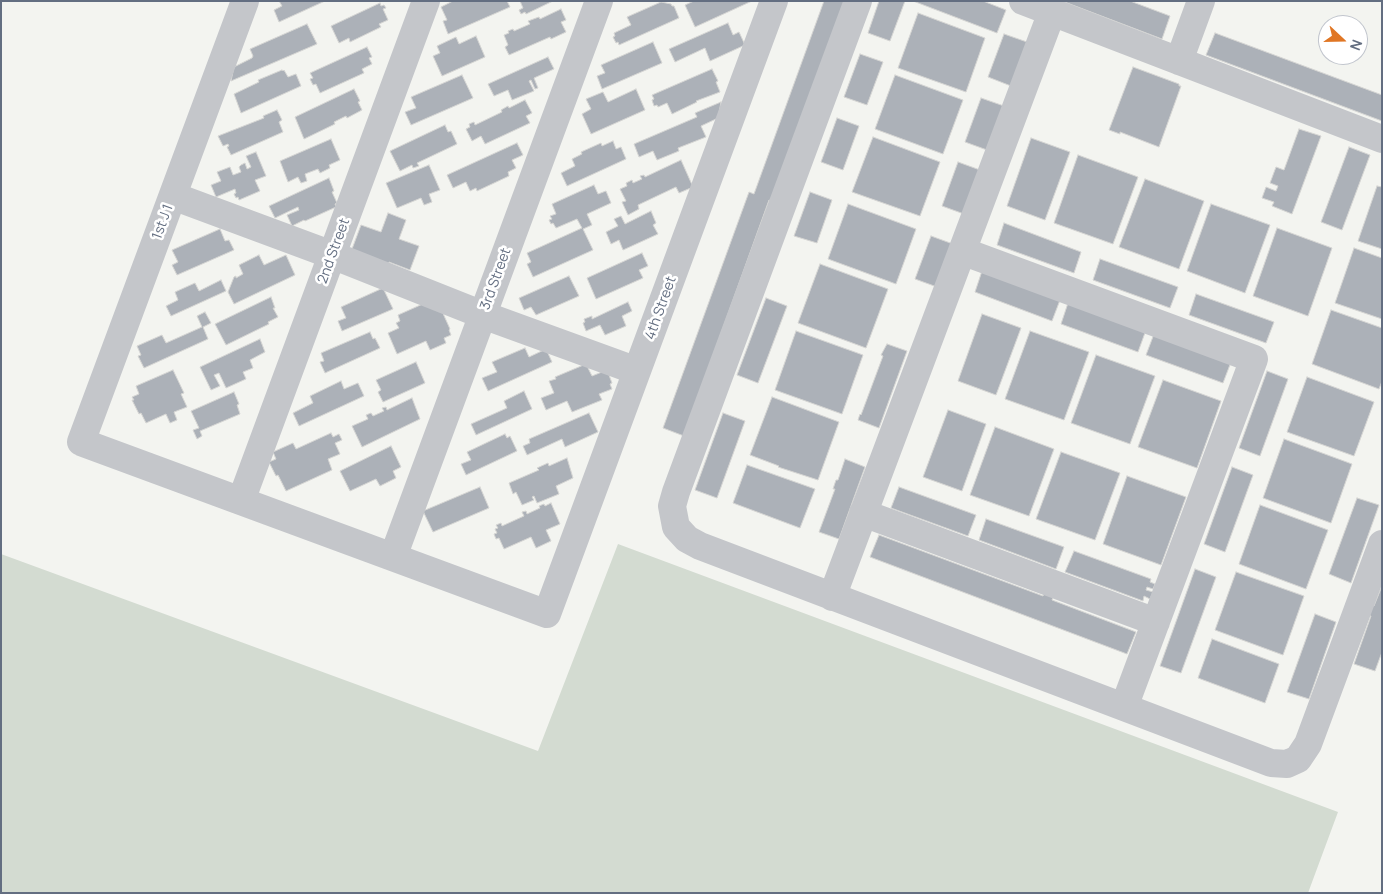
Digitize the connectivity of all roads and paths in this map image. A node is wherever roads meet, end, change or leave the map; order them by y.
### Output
1 (245, 1) edge
2 (426, 1) edge
3 (599, 1) edge
4 (774, 1) edge
5 (858, 1) edge
6 (1023, 1) edge
7 (1201, 1) edge
8 (1052, 12) junction
9 (1179, 61) junction
10 (1382, 139) edge
11 (173, 196) junction
12 (962, 252) junction
13 (332, 255) junction
14 (483, 315) junction
15 (637, 371) junction
16 (241, 501) junction
17 (863, 514) junction
18 (1382, 544) edge
19 (392, 558) junction
20 (832, 597) junction
21 (1156, 622) junction
22 (1124, 707) junction

1 - 11 street, 1st J 1
2 - 13 street, 2nd Street
3 - 14 street, 3rd Street
4 - 15 street, 4th Street
5 - 20 street
6 - 8 street
7 - 9 street
8 - 9 street
8 - 12 street
9 - 10 street
11 - 13 street
11 - 16 street, 1st J 1
12 - 17 street
12 - 21 street
13 - 14 street
13 - 16 street, 2nd Street
14 - 15 street
14 - 19 street, 3rd Street
15 - 19 street, 4th Street
16 - 19 street
17 - 20 street
17 - 21 street
18 - 22 street
20 - 22 street
21 - 22 street

